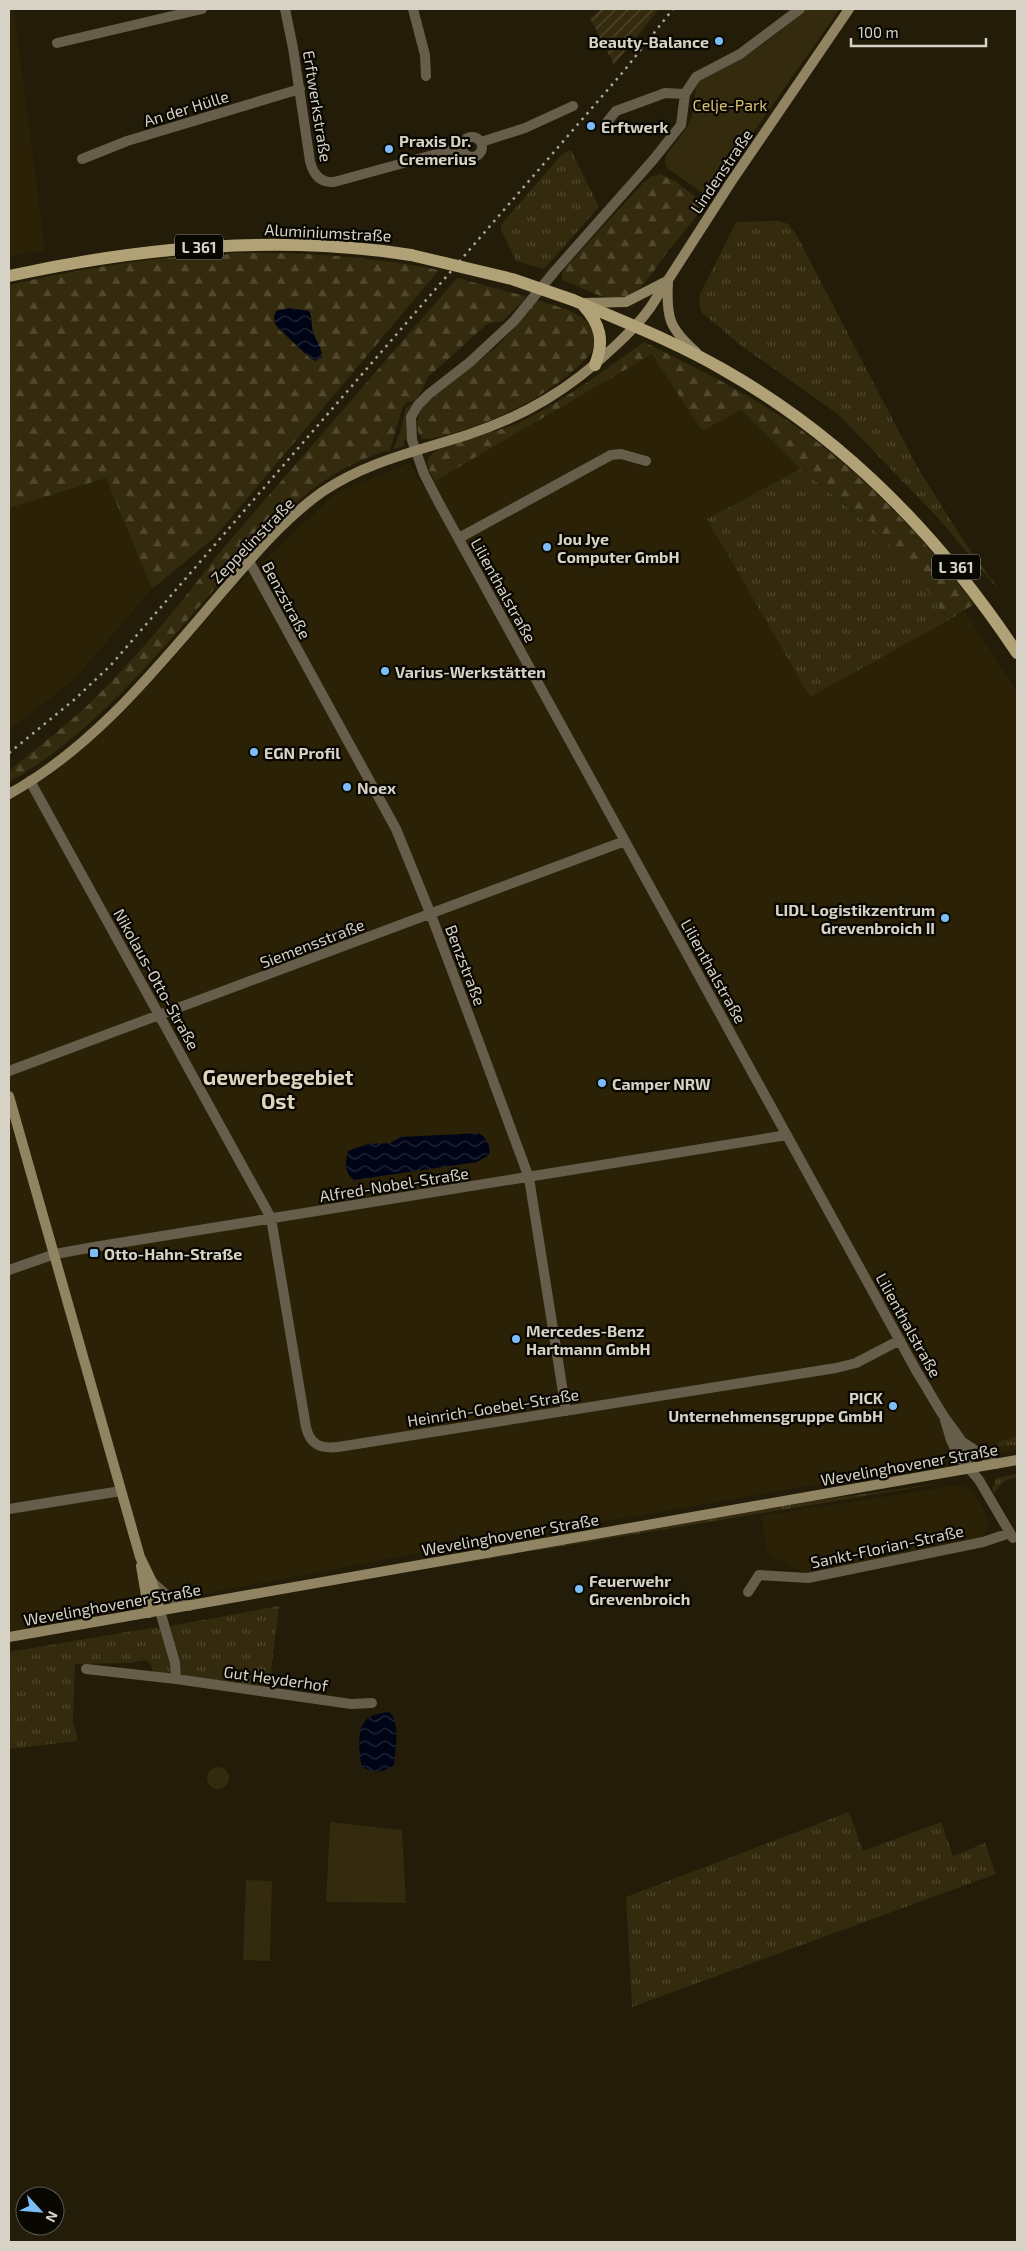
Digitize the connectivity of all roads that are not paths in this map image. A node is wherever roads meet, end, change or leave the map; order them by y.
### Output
1 (202, 9) edge
2 (285, 9) edge
3 (413, 9) edge
4 (800, 9) edge
5 (849, 9) edge
6 (57, 43) dead end
7 (426, 76) dead end
8 (300, 90) junction
9 (685, 94) junction
10 (573, 106) dead end
11 (607, 122) dead end
12 (481, 142) junction
13 (462, 147) junction
14 (82, 159) dead end
15 (9, 276) edge
16 (668, 281) junction
17 (577, 301) junction
18 (635, 326) junction
19 (705, 359) junction
20 (595, 365) junction
21 (415, 450) junction
22 (646, 461) dead end
23 (458, 538) junction
24 (249, 561) junction
25 (1017, 653) edge
26 (30, 781) junction
27 (9, 794) edge
28 (625, 841) junction
29 (431, 915) junction
30 (161, 1016) junction
31 (9, 1071) edge
32 (9, 1096) edge
33 (786, 1135) junction
34 (529, 1178) junction
35 (271, 1218) junction
36 (55, 1254) junction
37 (9, 1270) edge
38 (900, 1340) junction
39 (566, 1411) junction
40 (944, 1417) junction
41 (963, 1442) junction
42 (1017, 1460) edge
43 (996, 1464) junction
44 (971, 1470) junction
45 (121, 1491) junction
46 (9, 1509) edge
47 (1012, 1536) joint
48 (140, 1557) junction
49 (152, 1582) junction
50 (748, 1592) dead end
51 (189, 1606) junction
52 (160, 1611) junction
53 (148, 1613) junction
54 (9, 1637) edge
55 (86, 1669) dead end
56 (176, 1679) junction
57 (372, 1703) dead end

1 - 6 street
2 - 8 street, Erftwerkstraße
3 - 7 street
4 - 9 street
5 - 16 street, Lindenstraße
8 - 13 street, Erftwerkstraße
8 - 14 street, An der Hülle
9 - 11 street
9 - 21 street, Lilienthalstraße
10 - 12 street, Erftwerkstraße
12 - 13 street, Erftwerkstraße
12 - 13 street, Erftwerkstraße
15 - 17 main road, Aluminiumstraße / L 361, bridge
16 - 17 street
16 - 18 street, Lindenstraße
16 - 19 street
17 - 18 main road, Aluminiumstraße / L 361
17 - 20 main road
18 - 19 main road, L 361
18 - 20 street, Zeppelinstraße
19 - 25 main road, L 361
20 - 21 street, Zeppelinstraße
21 - 23 street, Lilienthalstraße
21 - 24 street, Zeppelinstraße
22 - 23 street, Lilienthalstraße
23 - 28 street, Lilienthalstraße
24 - 26 street, Zeppelinstraße
24 - 29 street, Benzstraße
26 - 27 street, Zeppelinstraße
26 - 30 street, Nikolaus-Otto-Straße
28 - 29 street, Siemensstraße
28 - 33 street, Lilienthalstraße
29 - 30 street, Siemensstraße
29 - 34 street, Benzstraße
30 - 31 street, Siemensstraße
30 - 35 street, Nikolaus-Otto-Straße
32 - 36 street
33 - 34 street, Alfred-Nobel-Straße
33 - 38 street, Lilienthalstraße
34 - 35 street, Alfred-Nobel-Straße
34 - 39 street, Benzstraße
35 - 36 street, Alfred-Nobel-Straße
35 - 39 street, Heinrich-Goebel-Straße
36 - 37 street, Alfred-Nobel-Straße
36 - 45 street
38 - 39 street, Heinrich-Goebel-Straße
38 - 40 street, Lilienthalstraße
40 - 41 street, Lilienthalstraße
40 - 44 street, Lilienthalstraße
41 - 43 street, Lilienthalstraße
41 - 44 street, Lilienthalstraße
42 - 43 street, Wevelinghovener Straße
43 - 44 street, Wevelinghovener Straße
44 - 47 street, Lilienthalstraße
44 - 51 street, Wevelinghovener Straße
45 - 46 street
45 - 48 street
47 - 50 street, Sankt-Florian-Straße
48 - 49 street
48 - 53 street
49 - 51 street
49 - 52 street
51 - 52 street, Wevelinghovener Straße
52 - 53 street, Wevelinghovener Straße
52 - 56 street
53 - 54 street, Wevelinghovener Straße
55 - 56 street, Gut Heyderhof
56 - 57 street, Gut Heyderhof

